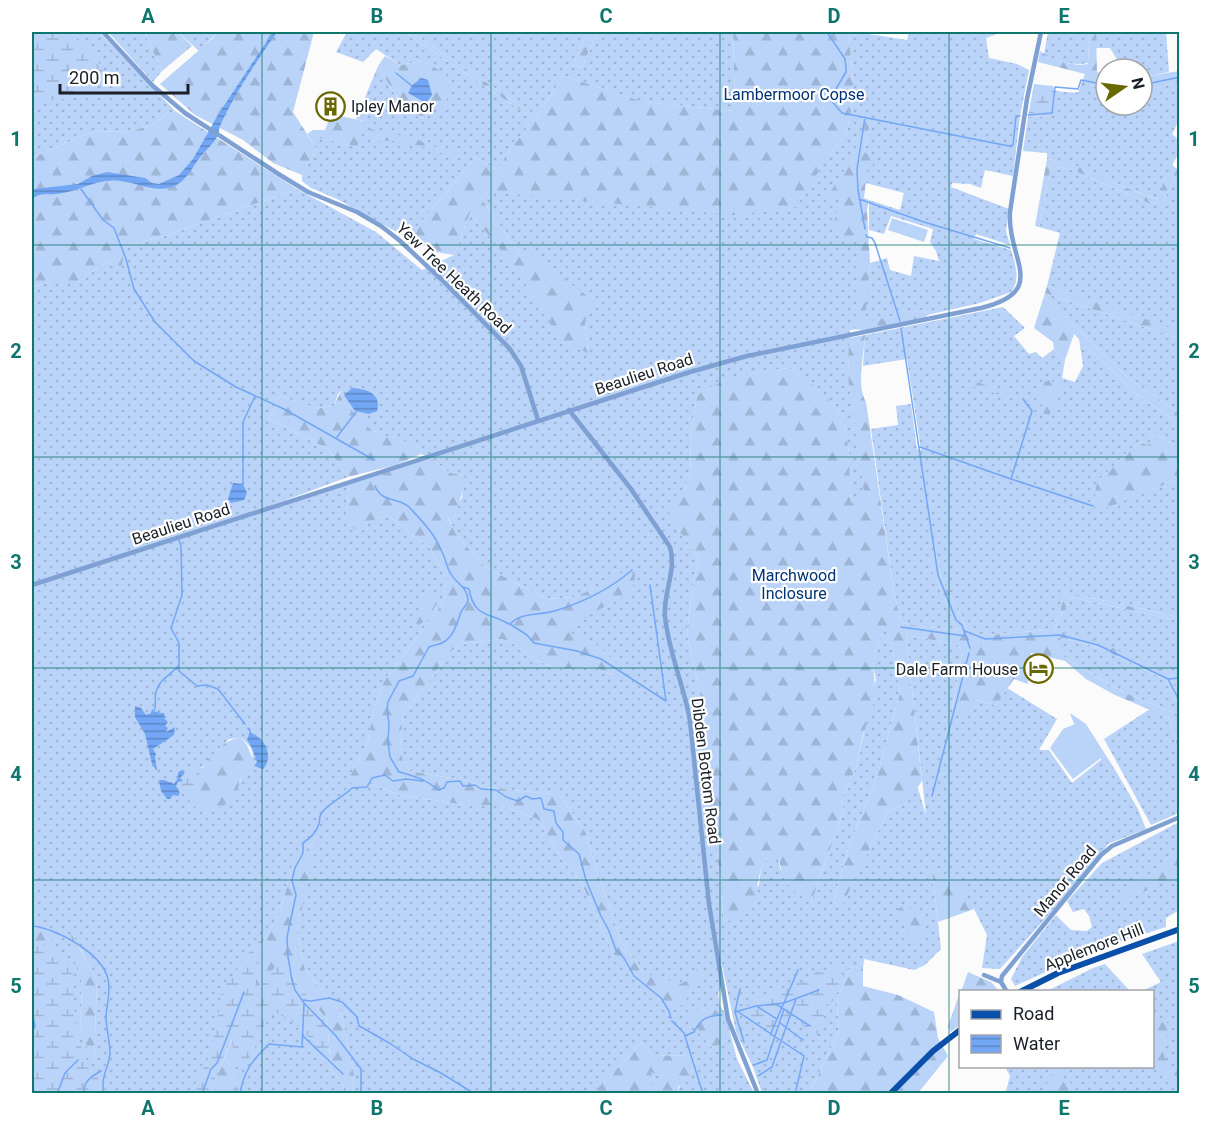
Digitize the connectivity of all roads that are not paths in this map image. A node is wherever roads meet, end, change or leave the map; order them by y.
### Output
1 (103, 32) edge
2 (1041, 32) edge
3 (568, 411) junction
4 (538, 420) junction
5 (32, 585) edge
6 (1179, 817) edge
7 (1179, 929) edge
8 (984, 975) dead end
9 (1001, 982) junction
10 (1005, 990) edge
11 (1024, 990) edge
12 (959, 1031) edge
13 (758, 1094) edge
14 (890, 1094) edge

1 - 4 street, Yew Tree Heath Road
2 - 3 street, Beaulieu Road
3 - 4 street, Beaulieu Road
3 - 13 street, Dibden Bottom Road
4 - 5 street, Beaulieu Road
6 - 9 street, Manor Road
7 - 11 main road, Applemore Hill
8 - 9 street
9 - 10 street
12 - 14 main road

